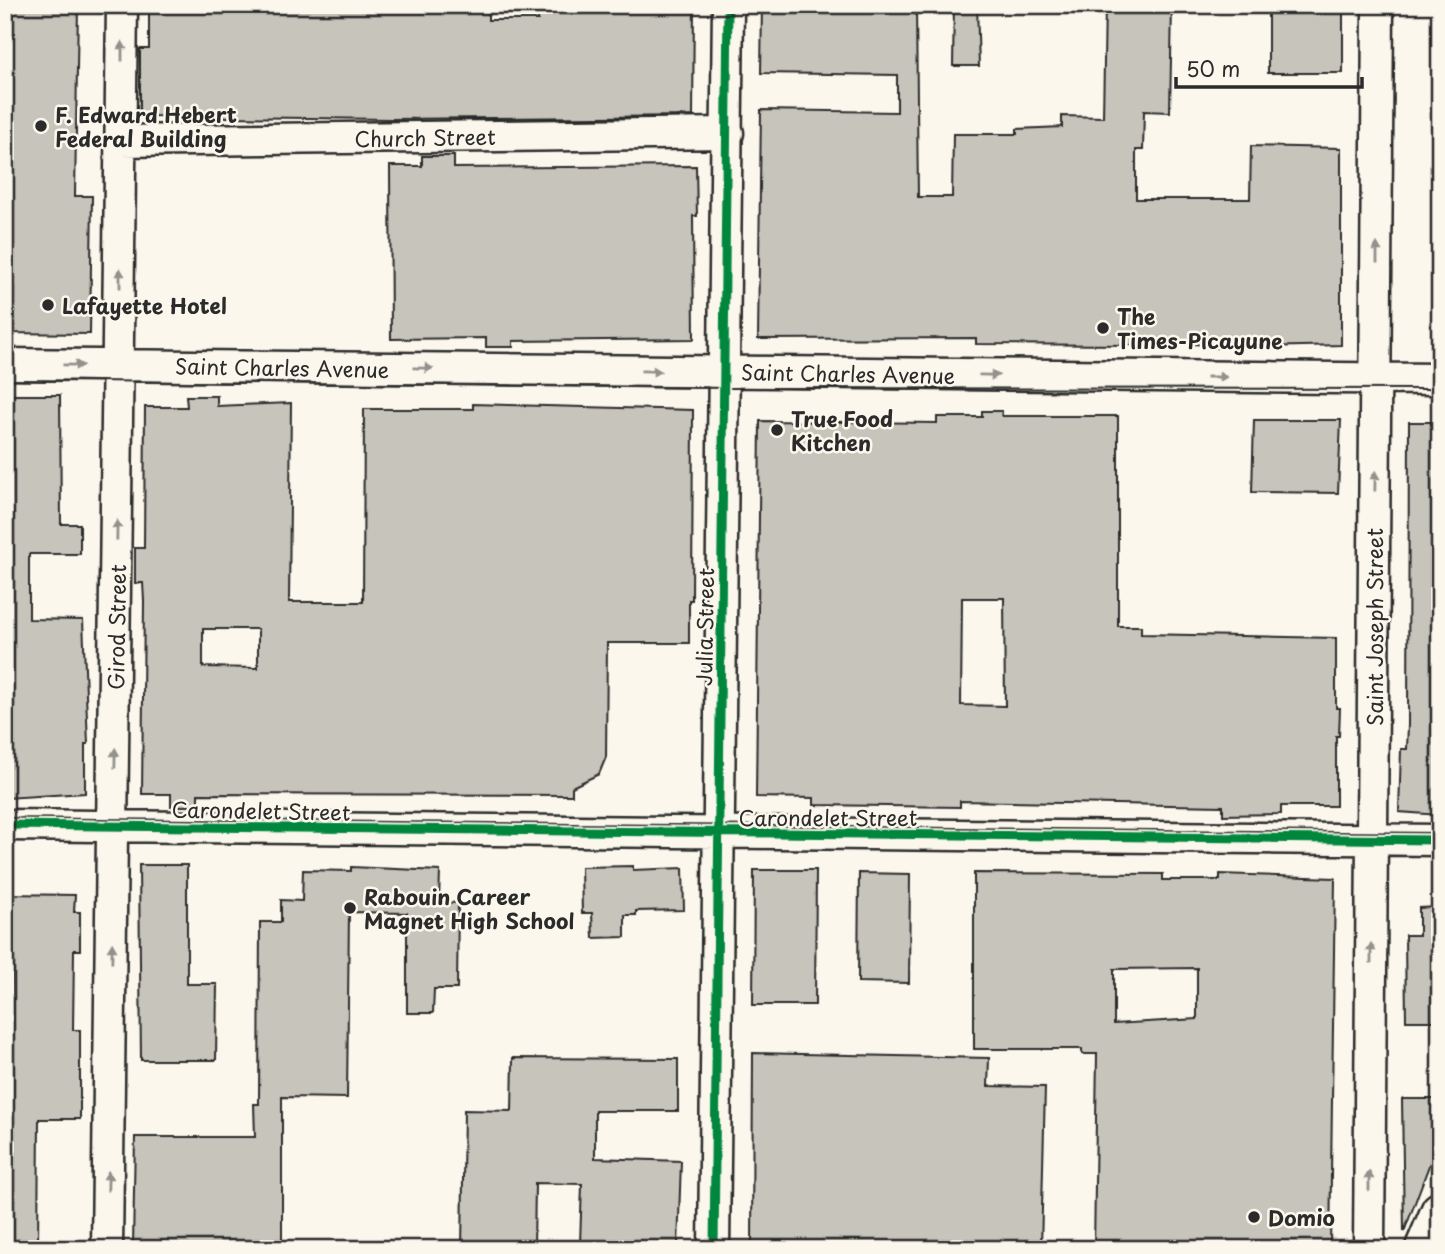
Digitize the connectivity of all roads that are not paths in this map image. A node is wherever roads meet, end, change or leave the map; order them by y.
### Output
1 (122, 5) edge
2 (728, 5) edge
3 (1378, 5) edge
4 (729, 133) junction
5 (121, 141) junction
6 (5, 364) edge
7 (120, 365) junction
8 (725, 372) junction
9 (1376, 379) junction
10 (1440, 379) edge
11 (5, 825) edge
12 (114, 826) junction
13 (718, 833) junction
14 (1372, 838) junction
15 (1440, 839) edge
16 (1440, 1211) edge
17 (107, 1249) edge
18 (714, 1249) edge
19 (1369, 1249) edge
20 (1424, 1249) edge

5 -> 1 street, Girod Street
2 - 4 street, Julia Street
9 -> 3 street, Saint Joseph Street
4 - 5 street, Church Street
4 - 8 street, Julia Street
7 -> 5 street, Girod Street
6 -> 7 street, Saint Charles Avenue
7 -> 8 street, Saint Charles Avenue
12 -> 7 street, Girod Street
8 -> 9 street, Saint Charles Avenue
8 - 13 street, Julia Street
9 - 10 street, Saint Charles Avenue
14 -> 9 street, Saint Joseph Street
11 - 12 street, Carondelet Street
12 - 13 street, Carondelet Street
17 -> 12 street, Girod Street
13 - 14 street, Carondelet Street
13 - 18 street, Julia Street
14 - 15 street, Carondelet Street
19 -> 14 street, Saint Joseph Street
16 - 20 main road

